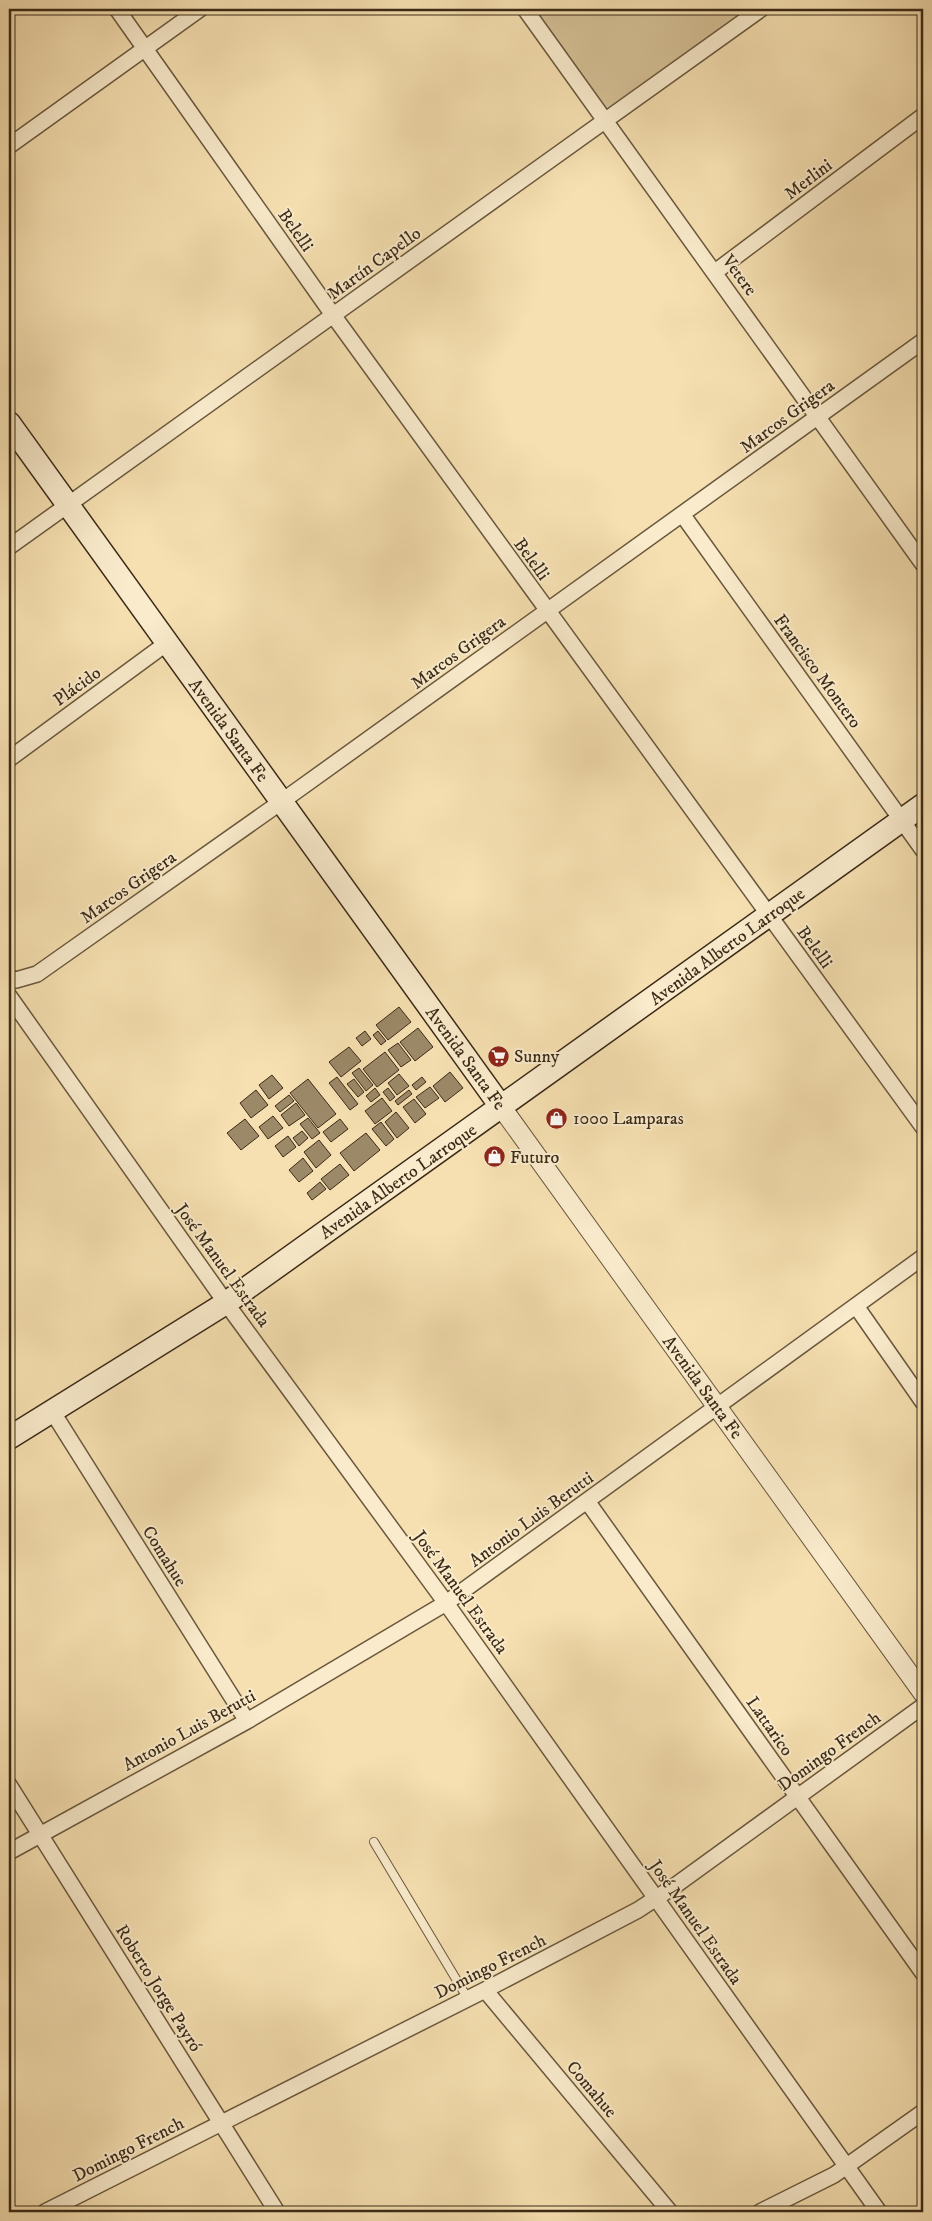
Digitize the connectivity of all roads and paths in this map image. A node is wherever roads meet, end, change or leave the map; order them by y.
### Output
1 (117, 9) edge
2 (200, 9) edge
3 (525, 9) edge
4 (761, 9) edge
5 (145, 48) junction
6 (923, 116) edge
7 (605, 120) junction
8 (9, 146) edge
9 (714, 272) junction
10 (333, 315) junction
11 (923, 341) edge
12 (818, 416) junction
13 (9, 423) edge
14 (68, 505) junction
15 (682, 514) junction
16 (9, 548) edge
17 (923, 564) edge
18 (547, 611) junction
19 (167, 643) junction
20 (9, 759) edge
21 (281, 802) junction
22 (923, 805) edge
23 (902, 820) junction
24 (923, 850) edge
25 (769, 916) junction
26 (9, 978) edge
27 (9, 996) edge
28 (502, 1108) junction
29 (923, 1127) edge
30 (923, 1257) edge
31 (226, 1302) junction
32 (856, 1306) junction
33 (923, 1402) edge
34 (717, 1407) junction
35 (52, 1411) junction
36 (9, 1438) edge
37 (587, 1501) junction
38 (446, 1603) junction
39 (923, 1693) edge
40 (923, 1706) edge
41 (247, 1721) junction
42 (9, 1785) edge
43 (798, 1797) junction
44 (39, 1834) junction
45 (374, 1842) dead end
46 (9, 1852) edge
47 (656, 1899) junction
48 (923, 1973) edge
49 (485, 1990) junction
50 (468, 1999) junction
51 (923, 2112) edge
52 (222, 2122) junction
53 (846, 2166) junction
54 (45, 2212) edge
55 (277, 2212) edge
56 (670, 2212) edge
57 (760, 2212) edge
58 (879, 2212) edge

1 - 5 street, Belelli
2 - 5 street
3 - 7 street, Vetere
4 - 7 street, Martín Capello
5 - 8 street
5 - 10 street, Belelli
6 - 9 street, Merlini
7 - 9 street, Vetere
7 - 10 street, Martín Capello
9 - 12 street, Vetere
10 - 14 street, Martín Capello
10 - 18 street, Belelli
11 - 12 street, Marcos Grigera
12 - 15 street, Marcos Grigera
12 - 17 street, Vetere
13 - 14 main road, Avenida Santa Fe
14 - 16 street, Martín Capello
14 - 19 main road, Avenida Santa Fe
15 - 18 street, Marcos Grigera
15 - 23 street, Francisco Montero
18 - 21 street, Marcos Grigera
18 - 25 street, Belelli
19 - 20 street, Plácido
19 - 21 main road, Avenida Santa Fe
21 - 26 street, Marcos Grigera
21 - 28 main road, Avenida Santa Fe
22 - 23 main road, Avenida Alberto Larroque
23 - 24 street, Francisco Montero
23 - 25 main road, Avenida Alberto Larroque
25 - 28 main road, Avenida Alberto Larroque
25 - 29 street, Belelli
27 - 31 street, José Manuel Estrada
28 - 31 main road, Avenida Alberto Larroque
28 - 34 street, Avenida Santa Fe
30 - 32 street, Antonio Luis Berutti
31 - 35 main road, Avenida Alberto Larroque
31 - 38 street, José Manuel Estrada
32 - 33 street
32 - 34 street, Antonio Luis Berutti
34 - 37 street, Antonio Luis Berutti
34 - 39 street, Avenida Santa Fe
35 - 36 main road, Avenida Alberto Larroque
35 - 41 street, Comahue
37 - 38 street, Antonio Luis Berutti
37 - 43 street, Lattarico
38 - 41 street, Antonio Luis Berutti
38 - 47 street, José Manuel Estrada
40 - 43 street, Domingo French
41 - 44 street, Antonio Luis Berutti
42 - 44 street, Roberto Jorge Payró
43 - 47 street, Domingo French
43 - 48 street, Lattarico
44 - 46 street, Antonio Luis Berutti
44 - 52 street, Roberto Jorge Payró
45 - 50 lane
47 - 49 street, Domingo French
47 - 53 street, José Manuel Estrada
49 - 50 street, Domingo French
49 - 56 street, Comahue
50 - 52 street, Domingo French
51 - 53 street
52 - 54 street, Domingo French
52 - 55 street, Roberto Jorge Payró
53 - 57 street
53 - 58 street, José Manuel Estrada

